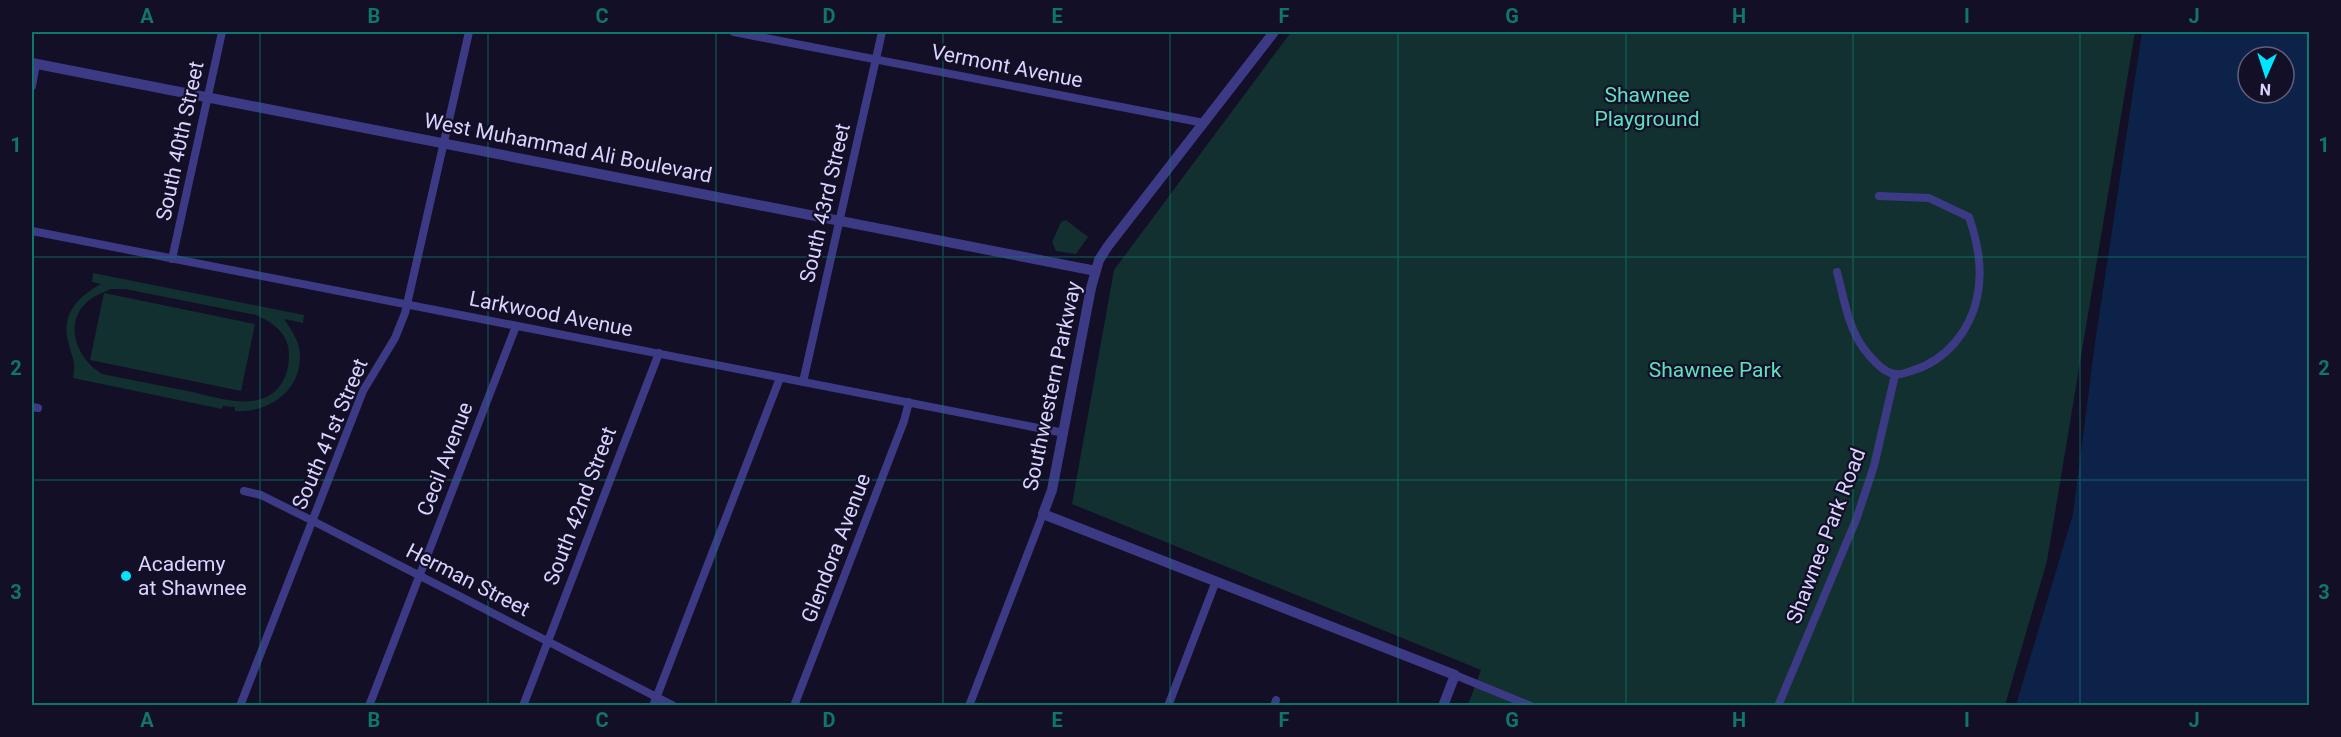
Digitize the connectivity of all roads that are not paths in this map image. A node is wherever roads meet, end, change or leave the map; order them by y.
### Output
1 (222, 32) edge
2 (469, 32) edge
3 (734, 32) edge
4 (882, 32) edge
5 (1274, 32) edge
6 (876, 59) junction
7 (34, 63) edge
8 (32, 86) edge
9 (208, 97) junction
10 (1203, 123) junction
11 (444, 143) junction
12 (1879, 196) dead end
13 (840, 221) junction
14 (32, 231) edge
15 (172, 259) junction
16 (1096, 271) junction
17 (1837, 272) dead end
18 (408, 304) junction
19 (516, 326) junction
20 (659, 353) junction
21 (1895, 375) junction
22 (780, 378) junction
23 (803, 382) junction
24 (909, 402) junction
25 (1064, 433) junction
26 (244, 491) dead end
27 (1043, 514) junction
28 (312, 521) junction
29 (419, 575) junction
30 (1216, 581) junction
31 (548, 641) junction
32 (1455, 675) junction
33 (655, 701) edge
34 (240, 705) edge
35 (369, 705) edge
36 (523, 705) edge
37 (674, 705) edge
38 (794, 705) edge
39 (969, 705) edge
40 (1168, 705) edge
41 (1443, 705) edge
42 (1530, 705) edge
43 (1778, 705) edge

1 - 9 street, South 40th Street
2 - 11 street, South 41st Street
3 - 6 street, Vermont Avenue
4 - 6 street, South 43rd Street
5 - 10 street, Southwestern Parkway
6 - 10 street, Vermont Avenue
6 - 13 street, South 43rd Street
7 - 8 street
7 - 9 street, West Muhammad Ali Boulevard
9 - 11 street, West Muhammad Ali Boulevard
9 - 15 street, South 40th Street
10 - 16 street, Southwestern Parkway
11 - 13 street, West Muhammad Ali Boulevard
11 - 18 street, South 41st Street
12 - 21 street
13 - 16 street, West Muhammad Ali Boulevard
13 - 23 street, South 43rd Street
14 - 15 street, Larkwood Avenue
15 - 18 street, Larkwood Avenue
16 - 25 street, Southwestern Parkway
17 - 21 street
18 - 19 street, Larkwood Avenue
18 - 28 street, South 41st Street
19 - 20 street, Larkwood Avenue
19 - 29 street, Cecil Avenue
20 - 22 street, Larkwood Avenue
20 - 31 street, South 42nd Street
21 - 43 street, Shawnee Park Road
22 - 23 street, Larkwood Avenue
22 - 33 street
23 - 24 street, Larkwood Avenue
24 - 25 street, Larkwood Avenue
24 - 38 street, Glendora Avenue
25 - 27 street, Southwestern Parkway
26 - 28 street, Herman Street
27 - 30 street, Southwestern Parkway
27 - 39 street
28 - 29 street, Herman Street
28 - 34 street, South 41st Street
29 - 31 street, Herman Street
29 - 35 street, Cecil Avenue
30 - 32 street, Southwestern Parkway
30 - 40 street
31 - 33 street, Herman Street
31 - 36 street, South 42nd Street
32 - 41 street
32 - 42 street
33 - 37 street, Herman Street

